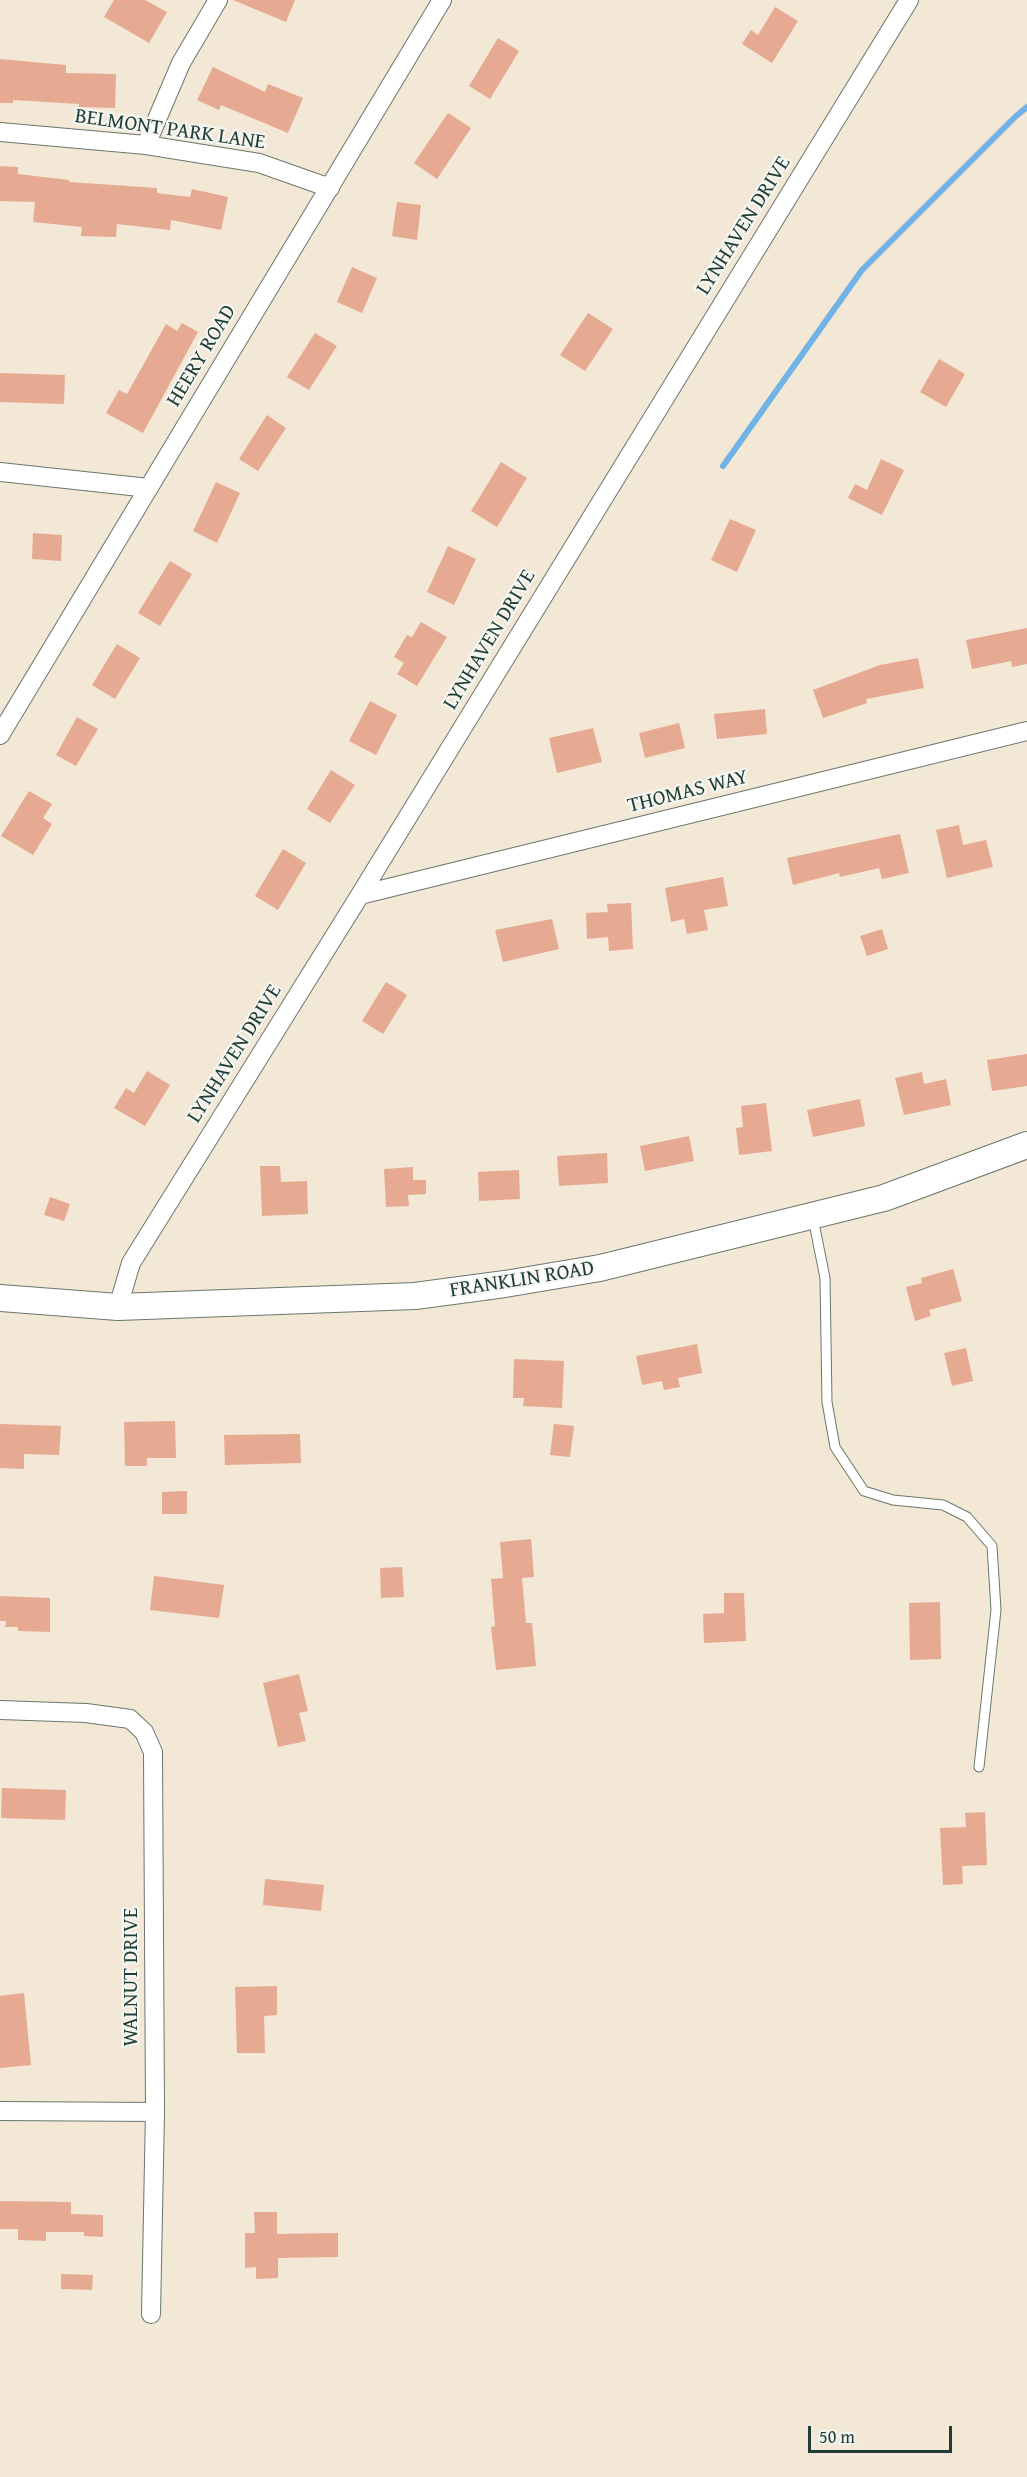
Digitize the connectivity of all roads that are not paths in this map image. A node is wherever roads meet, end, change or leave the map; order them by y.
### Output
1 (218, 0) edge
2 (442, 0) edge
3 (909, 0) edge
4 (0, 132) edge
5 (146, 145) junction
6 (330, 188) junction
7 (0, 472) edge
8 (149, 488) junction
9 (1027, 731) edge
10 (0, 735) edge
11 (360, 895) junction
12 (1027, 1145) edge
13 (813, 1215) junction
14 (0, 1298) edge
15 (118, 1307) junction
16 (0, 1710) edge
17 (980, 1767) dead end
18 (0, 2110) edge
19 (155, 2112) junction
20 (151, 2314) dead end

1 - 5 street
2 - 6 street, HEERY ROAD
3 - 11 street, LYNHAVEN DRIVE
4 - 5 street, BELMONT PARK LANE
5 - 6 street, BELMONT PARK LANE
6 - 8 street, HEERY ROAD
7 - 8 street
8 - 10 street, HEERY ROAD
9 - 11 street, THOMAS WAY
11 - 15 street, LYNHAVEN DRIVE
12 - 13 main road, FRANKLIN ROAD
13 - 15 main road, FRANKLIN ROAD
13 - 17 lane
14 - 15 main road, FRANKLIN ROAD
16 - 19 street, WALNUT DRIVE
18 - 19 street
19 - 20 street, WALNUT DRIVE

